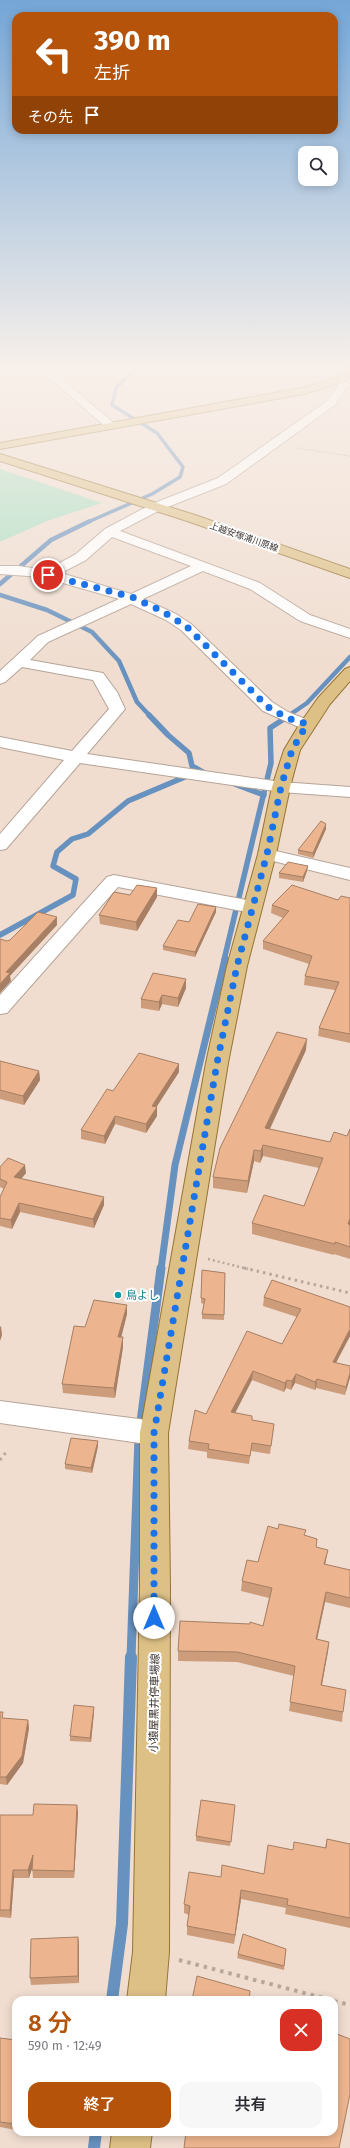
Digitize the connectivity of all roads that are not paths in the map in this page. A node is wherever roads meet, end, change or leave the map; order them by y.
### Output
1 (32, 467) edge
2 (241, 467) edge
3 (156, 507) junction
4 (110, 532) junction
5 (203, 566) junction
6 (2, 567) edge
7 (350, 574) edge
8 (48, 575) junction
9 (132, 597) junction
10 (350, 634) edge
11 (18, 662) junction
12 (350, 672) edge
13 (0, 679) edge
14 (307, 724) junction
15 (0, 742) edge
16 (76, 758) junction
17 (281, 787) junction
18 (350, 792) edge
19 (0, 845) edge
20 (267, 854) junction
21 (350, 874) edge
22 (252, 907) junction
23 (0, 1008) edge
24 (0, 1412) edge
25 (154, 1433) junction
26 (146, 1996) edge
27 (132, 2136) edge
28 (130, 2148) edge

1 - 3 main road, 上越安塚浦川原線
2 - 3 street
3 - 4 street
3 - 7 main road, 上越安塚浦川原線
4 - 5 street
4 - 8 street
5 - 9 street
5 - 10 street
6 - 8 street
8 - 9 street
9 - 11 street
9 - 14 street
11 - 13 street
11 - 16 street
12 - 14 main road, 小猿屋黒井停車場線
14 - 17 main road, 小猿屋黒井停車場線
15 - 16 street
16 - 17 street
16 - 19 street
17 - 18 street
17 - 20 main road, 小猿屋黒井停車場線
20 - 21 street
20 - 22 main road, 小猿屋黒井停車場線
22 - 23 street
22 - 25 main road, 小猿屋黒井停車場線
24 - 25 street
25 - 26 main road, 小猿屋黒井停車場線
27 - 28 main road

